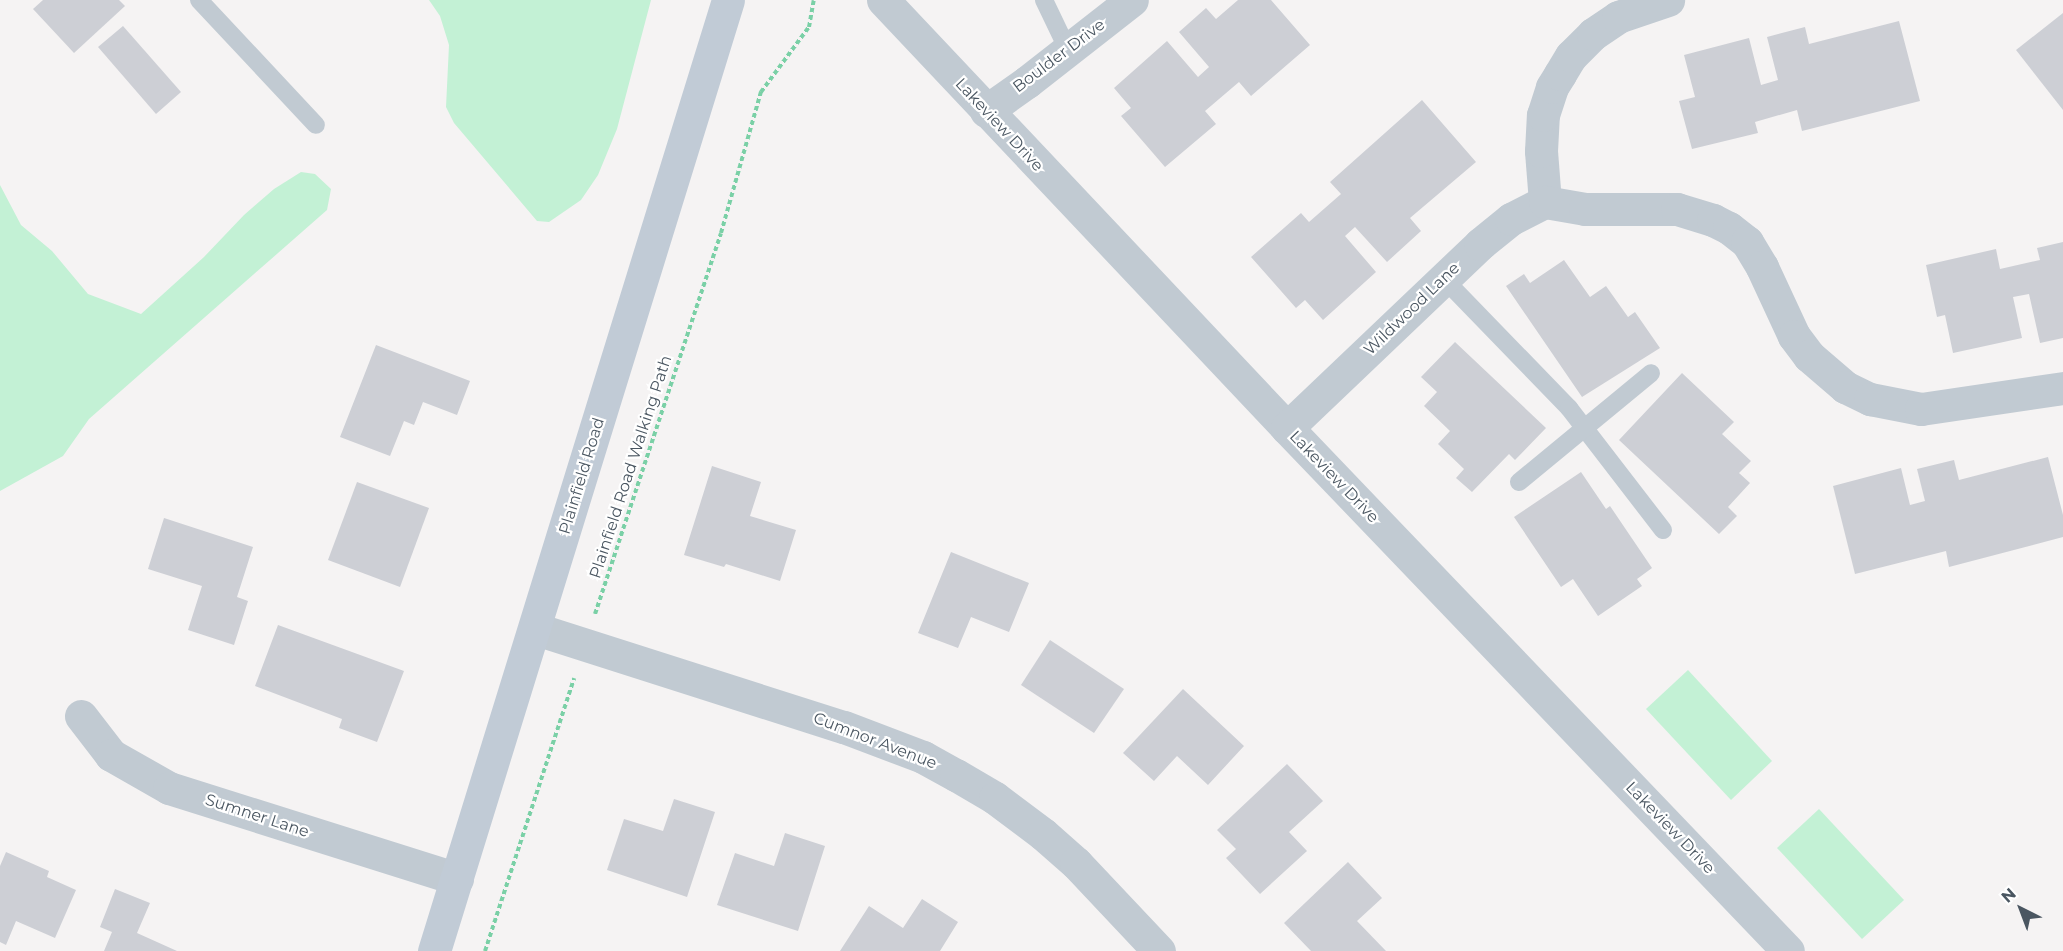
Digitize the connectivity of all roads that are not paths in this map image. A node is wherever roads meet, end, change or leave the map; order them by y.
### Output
1 (200, 0) edge
2 (728, 0) edge
3 (883, 0) edge
4 (1044, 0) edge
5 (1132, 0) edge
6 (1668, 0) edge
7 (1068, 50) junction
8 (986, 111) junction
9 (316, 125) dead end
10 (1545, 202) junction
11 (1444, 279) junction
12 (1651, 373) dead end
13 (2063, 388) edge
14 (1585, 427) junction
15 (1287, 428) junction
16 (1519, 482) dead end
17 (1663, 530) dead end
18 (536, 629) junction
19 (81, 716) dead end
20 (457, 879) junction
21 (434, 951) edge
22 (1159, 951) edge
23 (1788, 951) edge

1 - 9 lane
2 - 18 main road, Plainfield Road
3 - 8 street, Lakeview Drive
4 - 7 lane
5 - 7 street, Boulder Drive
6 - 10 street
7 - 8 street, Boulder Drive
8 - 15 street, Lakeview Drive
10 - 11 street, Wildwood Lane
10 - 13 street
11 - 14 lane
11 - 15 street, Wildwood Lane
12 - 14 lane
14 - 16 lane
14 - 17 lane
15 - 23 street, Lakeview Drive
18 - 20 main road, Plainfield Road
18 - 22 street, Cumnor Avenue
19 - 20 street, Sumner Lane
20 - 21 main road, Plainfield Road

